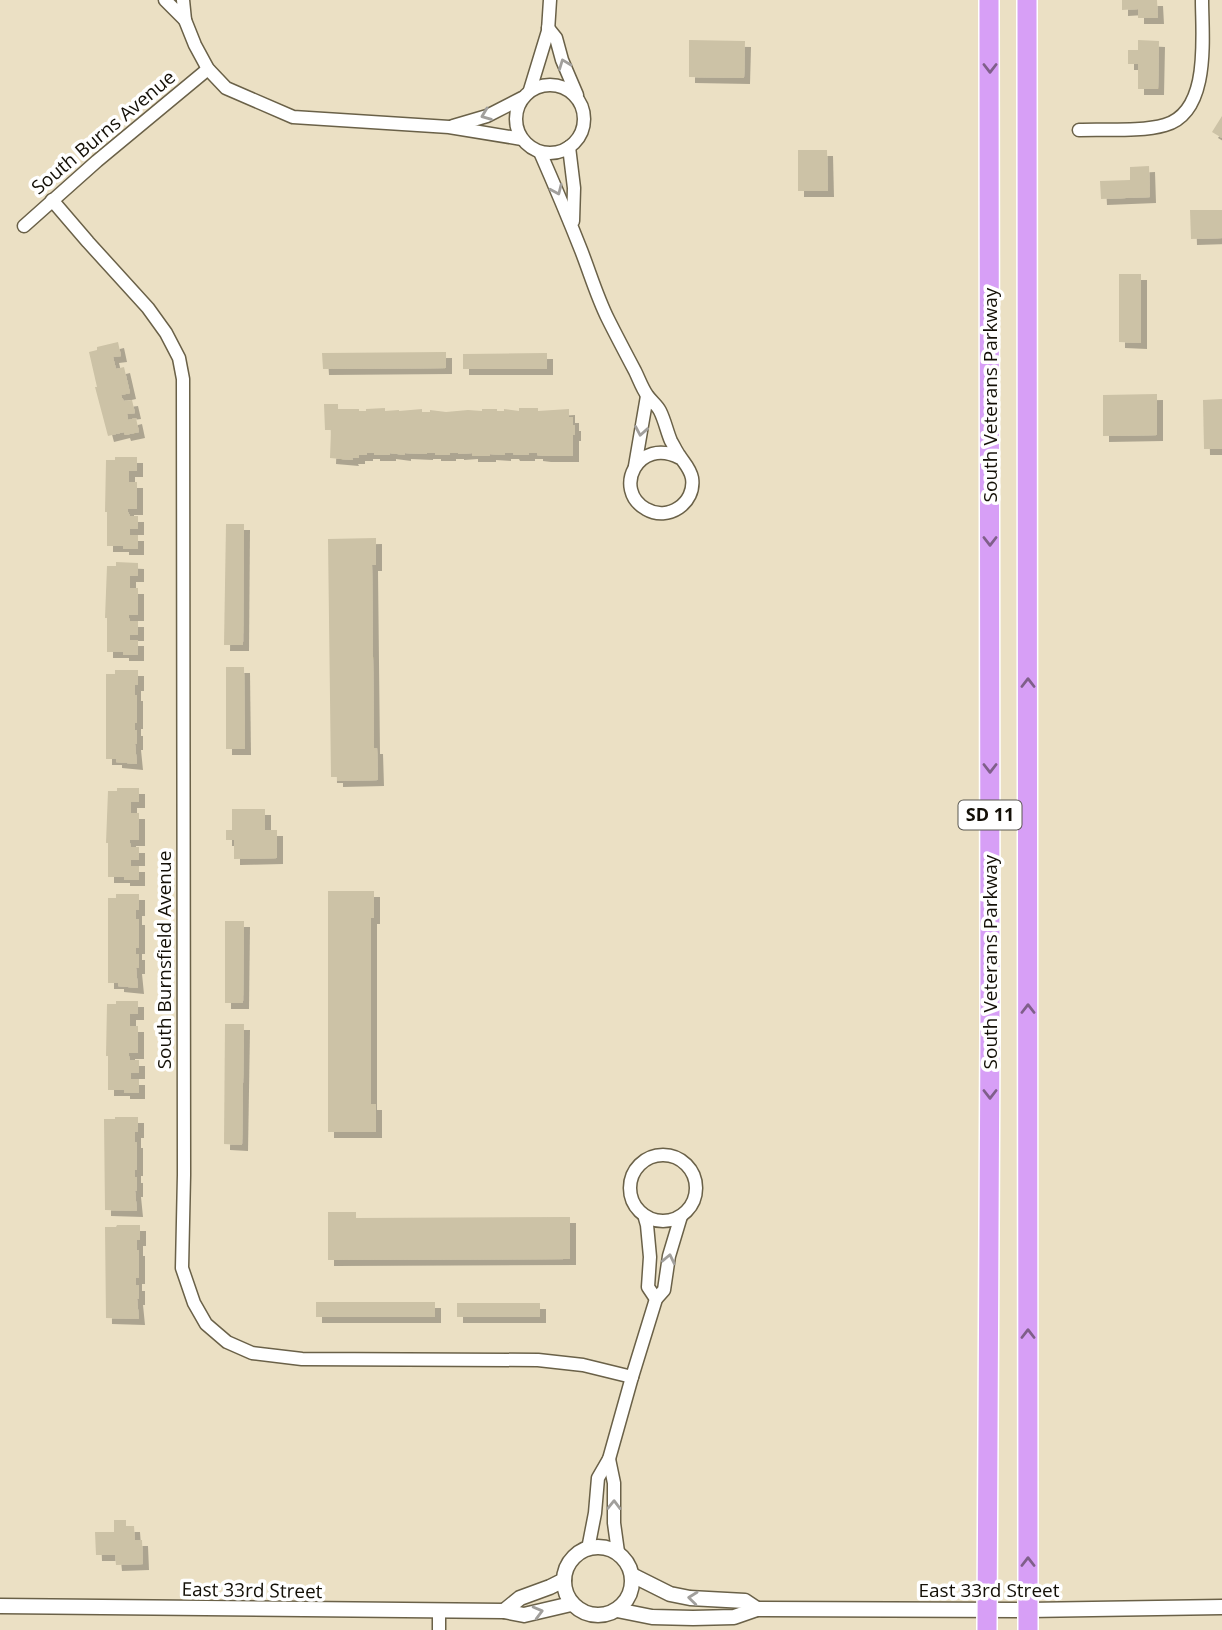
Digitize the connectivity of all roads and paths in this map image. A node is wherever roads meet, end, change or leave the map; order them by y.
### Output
1 (164, 0) edge
2 (183, 0) edge
3 (550, 0) edge
4 (989, 0) edge
5 (1027, 0) edge
6 (1202, 0) edge
7 (185, 20) junction
8 (548, 29) junction
9 (208, 69) junction
10 (526, 94) junction
11 (580, 101) junction
12 (449, 127) junction
13 (1079, 130) dead end
14 (522, 139) junction
15 (569, 147) junction
16 (540, 152) junction
17 (52, 200) junction
18 (24, 226) dead end
19 (573, 229) junction
20 (647, 396) junction
21 (680, 458) junction
22 (635, 466) junction
23 (681, 1216) junction
24 (645, 1218) junction
25 (656, 1300) junction
26 (632, 1377) junction
27 (609, 1459) junction
28 (588, 1549) junction
29 (618, 1552) junction
30 (632, 1575) junction
31 (564, 1580) junction
32 (572, 1604) junction
33 (0, 1606) edge
34 (1222, 1607) edge
35 (757, 1609) junction
36 (987, 1609) junction
37 (617, 1610) junction
38 (1028, 1610) junction
39 (439, 1611) junction
40 (504, 1611) junction
41 (439, 1630) edge
42 (987, 1630) edge
43 (1028, 1630) edge

1 - 7 street
2 - 7 street
3 - 8 street
4 -> 36 highway, South Veterans Parkway / SD 11
38 -> 5 highway, South Veterans Parkway / SD 11
6 - 13 street
7 - 9 street
8 - 10 street
11 -> 8 street
9 - 12 street
9 - 17 street, South Burns Avenue
10 - 11 street
10 -> 12 street
10 - 14 street
11 - 15 street
12 - 14 street
14 - 16 street
15 - 16 street
15 - 19 street
16 -> 19 street
17 - 18 street, South Burns Avenue
17 - 26 street, South Burnsfield Avenue
19 - 20 street
20 - 21 street
20 -> 22 street
21 - 22 street
21 - 22 street
23 - 24 street
23 - 24 street
25 -> 23 street
24 - 25 street
25 - 26 street
26 - 27 street
27 - 28 street
29 -> 27 street
28 - 29 street
28 - 31 street
29 - 30 street
35 -> 30 street, East 33rd Street
30 - 37 street
31 - 32 street
31 - 40 street
32 - 37 street, East 33rd Street
40 -> 32 street, East 33rd Street
33 - 39 street, East 33rd Street
34 - 38 street, East 33rd Street
35 - 36 street, East 33rd Street
35 - 37 street, East 33rd Street
36 - 38 street, East 33rd Street
36 - 42 highway, South Veterans Parkway / SD 11
38 - 43 highway, South Veterans Parkway / SD 11
39 - 40 street, East 33rd Street
39 - 41 street

